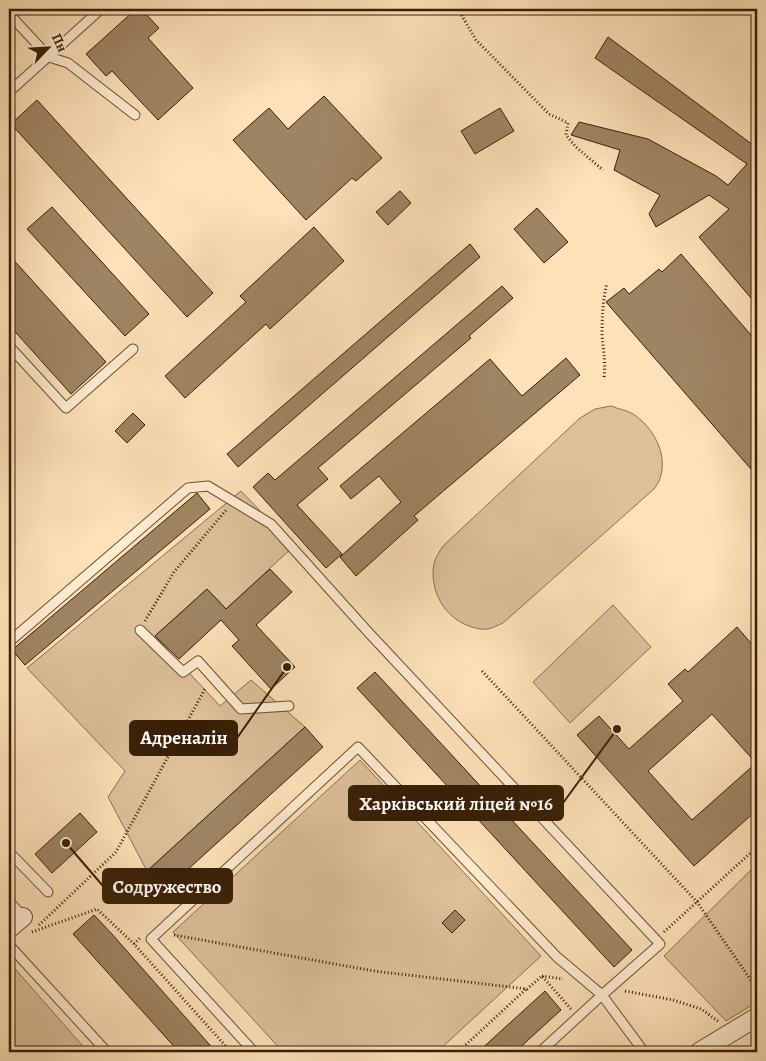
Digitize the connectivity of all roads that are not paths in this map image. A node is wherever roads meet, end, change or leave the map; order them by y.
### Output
1 (101, 9) edge
2 (9, 14) edge
3 (49, 57) junction
4 (9, 92) edge
5 (135, 115) dead end
6 (9, 346) edge
7 (133, 350) dead end
8 (140, 630) road end
9 (9, 642) edge
10 (288, 706) dead end
11 (9, 852) edge
12 (48, 892) dead end
13 (9, 901) edge
14 (27, 924) joint
15 (9, 929) edge
16 (11, 948) edge
17 (602, 996) junction
18 (757, 1017) edge
19 (107, 1052) edge
20 (254, 1052) edge
21 (540, 1052) edge
22 (644, 1052) edge
23 (699, 1052) edge

1 - 3 lane
2 - 3 lane
3 - 4 lane
3 - 5 lane
6 - 7 lane
8 - 10 lane
9 - 17 lane
11 - 12 lane
13 - 14 lane
14 - 15 street
16 - 19 lane
17 - 20 lane
17 - 21 lane
17 - 22 lane
18 - 23 street

